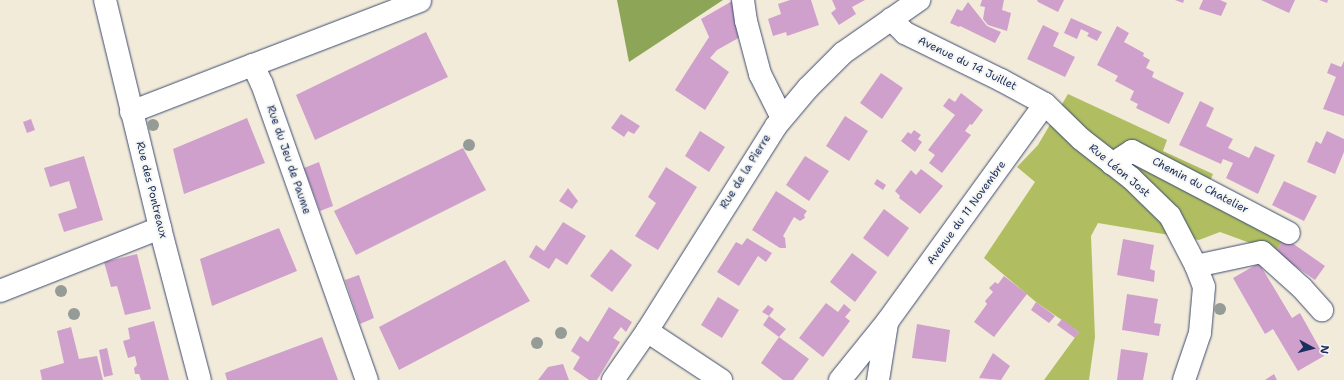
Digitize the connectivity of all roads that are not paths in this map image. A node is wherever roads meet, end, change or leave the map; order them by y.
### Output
1 (105, 0) edge
2 (743, 0) edge
3 (919, 0) edge
4 (420, 1) edge
5 (891, 19) junction
6 (253, 64) junction
7 (1045, 104) junction
8 (131, 112) junction
9 (782, 118) junction
10 (1112, 164) junction
11 (160, 228) junction
12 (1289, 233) dead end
13 (1196, 266) junction
14 (0, 291) edge
15 (1322, 310) dead end
16 (887, 322) junction
17 (647, 331) junction
18 (200, 380) edge
19 (367, 380) edge
20 (613, 380) edge
21 (722, 380) edge
22 (840, 380) edge
23 (878, 380) edge
24 (1184, 380) edge

1 - 8 street, Rue des Pontreaux
2 - 9 street
3 - 5 street, Rue de la Pierre
4 - 6 street
5 - 7 street, Avenue du 14 Juillet
5 - 9 street, Rue de la Pierre
6 - 8 street
6 - 19 street, Rue du Jeu de Paume
7 - 10 street, Rue Léon Jost
7 - 16 street, Avenue du 11 Novembre
8 - 11 street, Rue des Pontreaux
9 - 17 street, Rue de la Pierre
10 - 12 street, Chemin du Chatelier
10 - 13 street, Rue Léon Jost
11 - 14 street
11 - 18 street, Rue des Pontreaux
13 - 15 street
13 - 24 street, Rue Léon Jost
16 - 22 street, Avenue du 11 Novembre
16 - 23 street, Avenue du 11 Novembre
17 - 20 street, Rue de la Pierre
17 - 21 street

